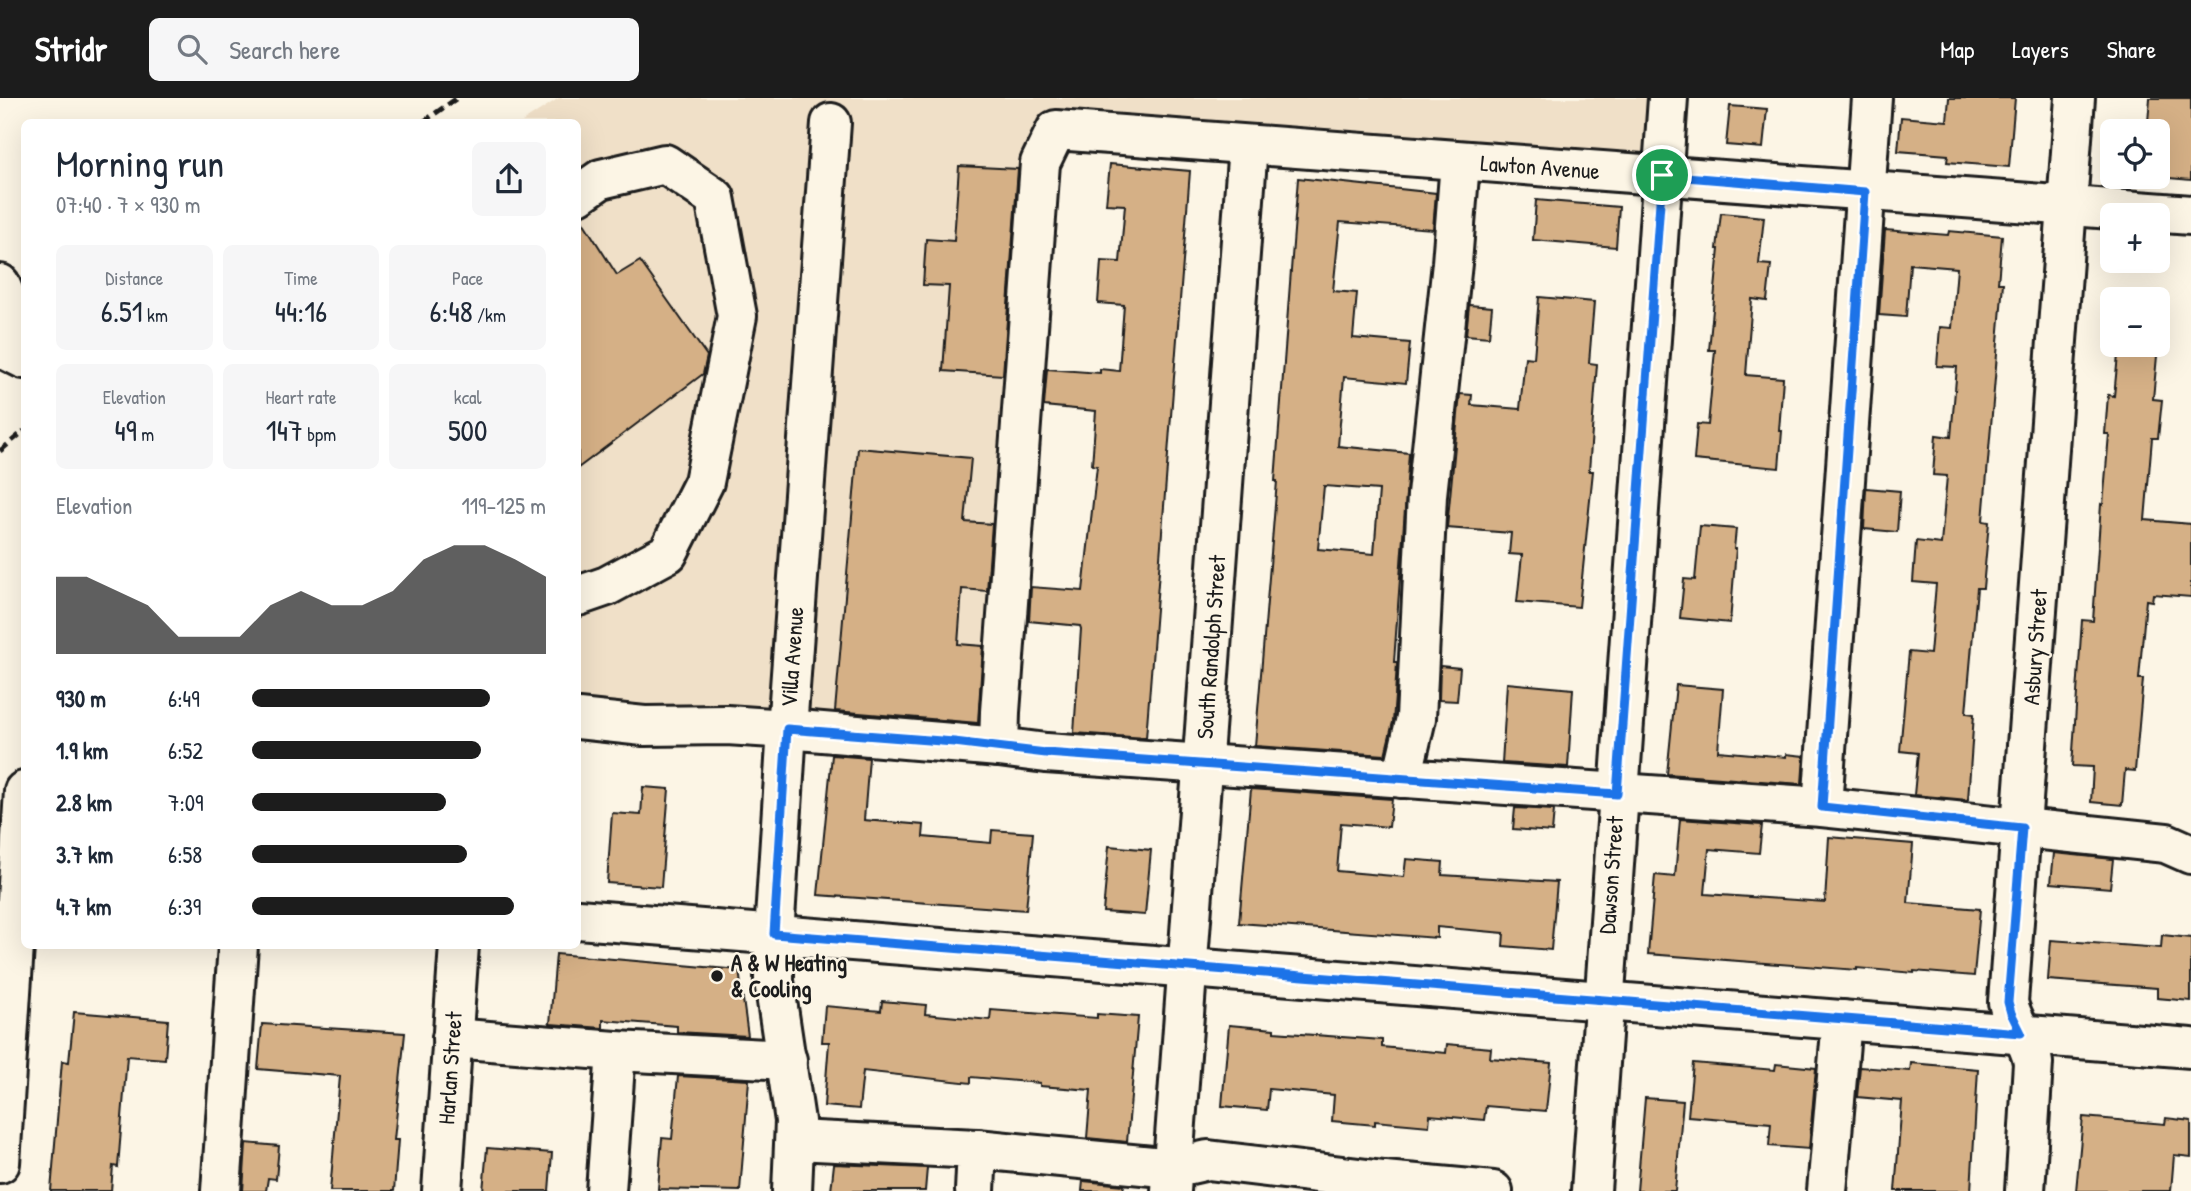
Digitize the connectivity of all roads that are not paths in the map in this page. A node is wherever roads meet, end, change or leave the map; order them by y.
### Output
1 (1668, 98) edge
2 (1872, 98) edge
3 (2075, 98) edge
4 (831, 123) dead end
5 (1248, 145) junction
6 (1460, 162) junction
7 (1662, 175) junction
8 (1865, 192) junction
9 (581, 193) edge
10 (2067, 206) junction
11 (2191, 215) edge
12 (0, 284) edge
13 (21, 333) edge
14 (0, 347) edge
15 (21, 358) edge
16 (581, 595) edge
17 (581, 719) edge
18 (787, 729) junction
19 (999, 747) junction
20 (1203, 763) junction
21 (1402, 778) junction
22 (1617, 794) junction
23 (1822, 807) junction
24 (21, 816) edge
25 (2022, 828) junction
26 (2191, 854) edge
27 (14, 874) edge
28 (581, 919) edge
29 (774, 934) junction
30 (238, 949) edge
31 (459, 949) edge
32 (1187, 968) junction
33 (1603, 1002) junction
34 (1842, 1020) junction
35 (2021, 1033) junction
36 (452, 1038) junction
37 (2191, 1048) edge
38 (616, 1051) junction
39 (787, 1060) junction
40 (796, 1140) junction
41 (977, 1149) junction
42 (0, 1163) edge
43 (1172, 1180) edge
44 (1383, 1186) edge
45 (221, 1191) edge
46 (442, 1191) edge
47 (606, 1191) edge
48 (792, 1191) edge
49 (975, 1191) edge
50 (1493, 1191) edge
51 (1591, 1191) edge
52 (1827, 1191) edge
53 (2025, 1191) edge

1 - 7 street, Dawson Street
2 - 8 street
3 - 10 street, Asbury Street
4 - 18 street, Villa Avenue
5 - 6 street, Lawton Avenue
5 - 19 street, Lawton Avenue
5 - 20 street, South Randolph Street
6 - 7 street, Lawton Avenue
6 - 21 street
7 - 8 street, Lawton Avenue
7 - 22 street, Dawson Street
8 - 10 street, Lawton Avenue
8 - 23 street
9 - 16 street
10 - 11 street, Lawton Avenue
10 - 25 street, Asbury Street
12 - 13 street
14 - 15 street
17 - 18 street
18 - 19 street
18 - 29 street, Villa Avenue
19 - 20 street
20 - 21 street
20 - 32 street, South Randolph Street
21 - 22 street
22 - 23 street
22 - 33 street, Dawson Street
23 - 25 street
24 - 27 street
25 - 26 street
25 - 35 street, Asbury Street
27 - 42 street
28 - 29 street
29 - 32 street
29 - 39 street, Villa Avenue
30 - 45 street
31 - 36 street, Harlan Street
32 - 33 street
32 - 43 street, South Randolph Street
33 - 34 street
33 - 51 street, Dawson Street
34 - 35 street
34 - 52 street
35 - 37 street
35 - 53 street, Asbury Street
36 - 38 street
36 - 46 street, Harlan Street
38 - 39 street
38 - 47 street
39 - 40 street, Villa Avenue
40 - 41 street
40 - 48 street, Villa Avenue
41 - 43 street
41 - 49 street
43 - 44 street
44 - 50 street

